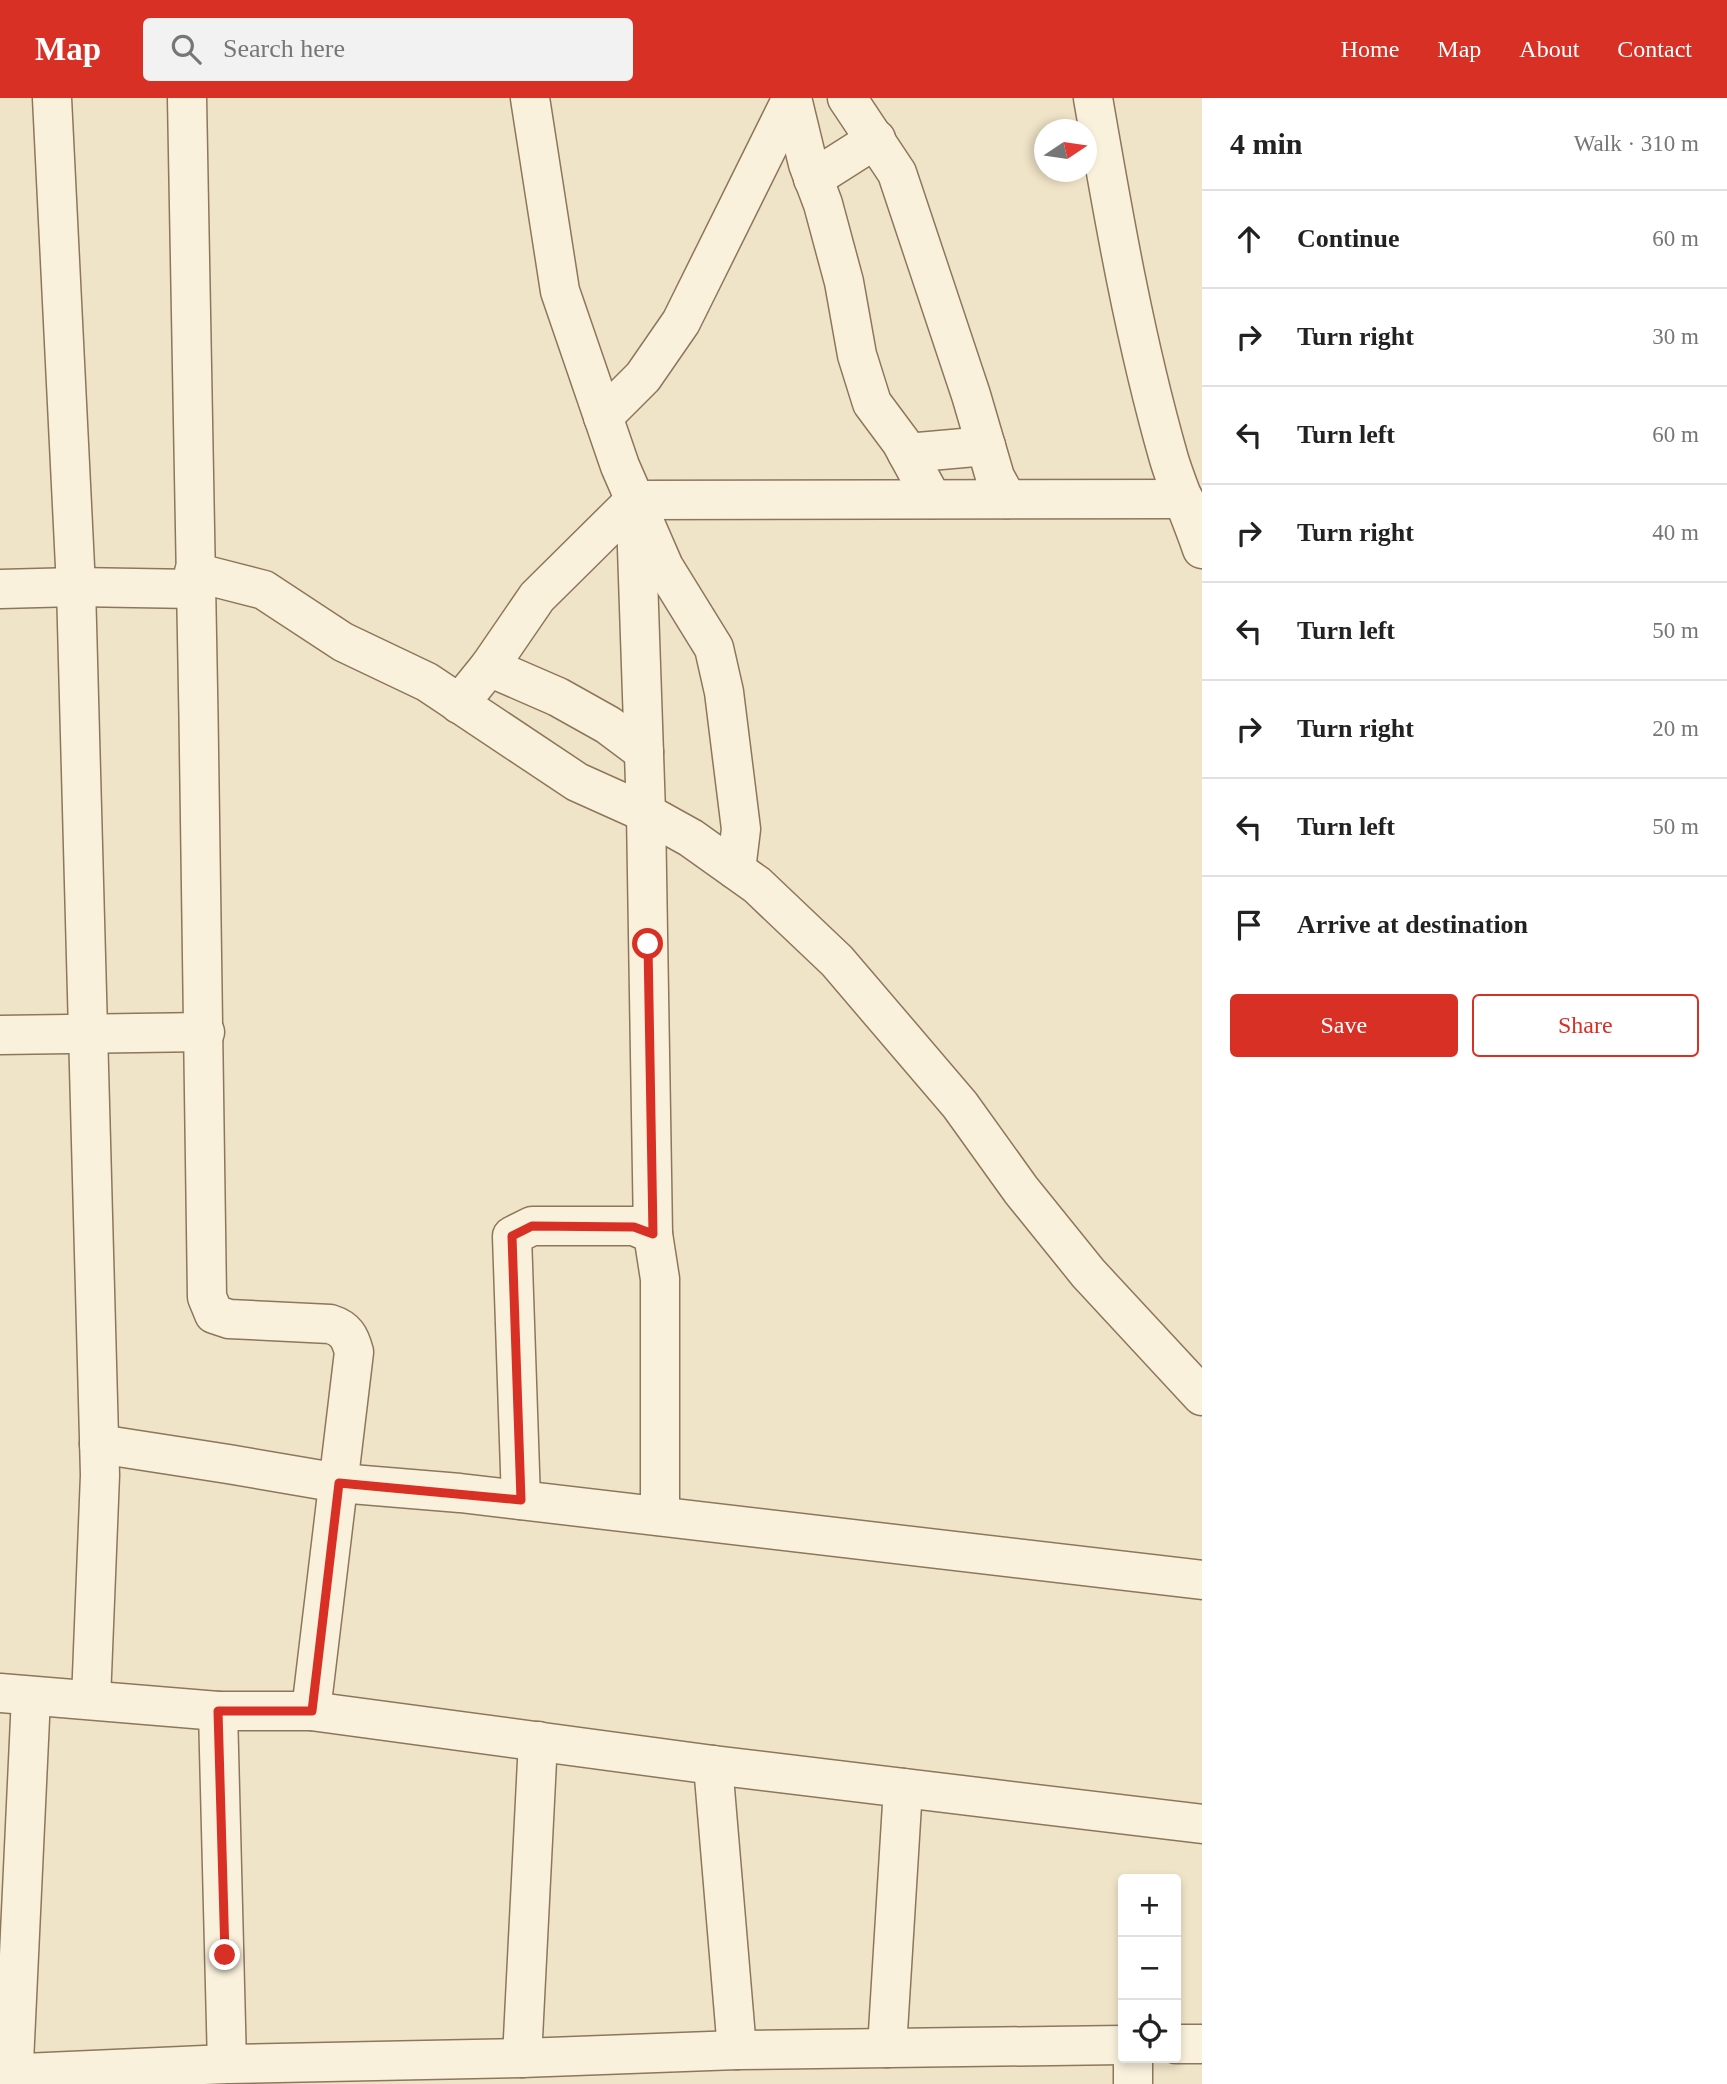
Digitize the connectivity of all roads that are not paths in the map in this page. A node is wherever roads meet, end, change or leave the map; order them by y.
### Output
1 (52, 98) edge
2 (187, 98) edge
3 (530, 98) edge
4 (792, 98) edge
5 (847, 98) edge
6 (1093, 98) edge
7 (876, 139) junction
8 (813, 179) junction
9 (603, 418) junction
10 (985, 446) junction
11 (907, 453) junction
12 (932, 499) junction
13 (1007, 499) junction
14 (1184, 499) junction
15 (635, 500) junction
16 (1202, 549) edge
17 (194, 580) junction
18 (76, 587) junction
19 (0, 589) edge
20 (489, 667) junction
21 (459, 704) junction
22 (644, 752) junction
23 (646, 813) junction
24 (736, 870) junction
25 (88, 1032) junction
26 (205, 1032) junction
27 (0, 1035) edge
28 (653, 1234) junction
29 (1202, 1396) edge
30 (99, 1444) junction
31 (339, 1483) junction
32 (521, 1500) junction
33 (660, 1516) junction
34 (1202, 1580) edge
35 (15, 1695) edge
36 (91, 1700) junction
37 (218, 1711) junction
38 (312, 1711) junction
39 (538, 1741) junction
40 (713, 1765) junction
41 (902, 1788) junction
42 (1202, 1824) edge
43 (1181, 2044) edge
44 (1202, 2044) edge
45 (1118, 2045) edge
46 (887, 2048) junction
47 (737, 2050) junction
48 (522, 2058) junction
49 (1133, 2063) edge
50 (227, 2064) junction
51 (9, 2077) edge
52 (1133, 2084) edge

1 - 18 street
2 - 17 street
3 - 9 street
4 - 8 street
4 - 9 street
5 - 7 street
6 - 14 street
7 - 8 street
7 - 10 street
8 - 11 street
9 - 15 street
10 - 11 street
10 - 13 street
11 - 12 street
12 - 13 street
12 - 15 street
13 - 14 street
14 - 16 street
15 - 20 street
15 - 22 street
15 - 24 street
17 - 18 street
17 - 21 street
17 - 26 street
18 - 19 street
18 - 25 street
20 - 21 street
20 - 22 street
21 - 23 street
22 - 23 street
23 - 24 street
23 - 28 street
24 - 29 street
25 - 26 street
25 - 27 street
25 - 30 street
26 - 31 street
28 - 32 street
28 - 33 street
30 - 31 street
30 - 36 street
31 - 32 street
31 - 38 street
32 - 33 street
33 - 34 street
35 - 36 street
35 - 51 street
36 - 37 street
37 - 38 street
37 - 50 street
38 - 39 street
39 - 40 street
39 - 48 street
40 - 41 street
40 - 47 street
41 - 42 street
41 - 46 street
43 - 44 street
45 - 46 street
46 - 47 street
47 - 48 street
48 - 50 street
49 - 52 street
50 - 51 street

